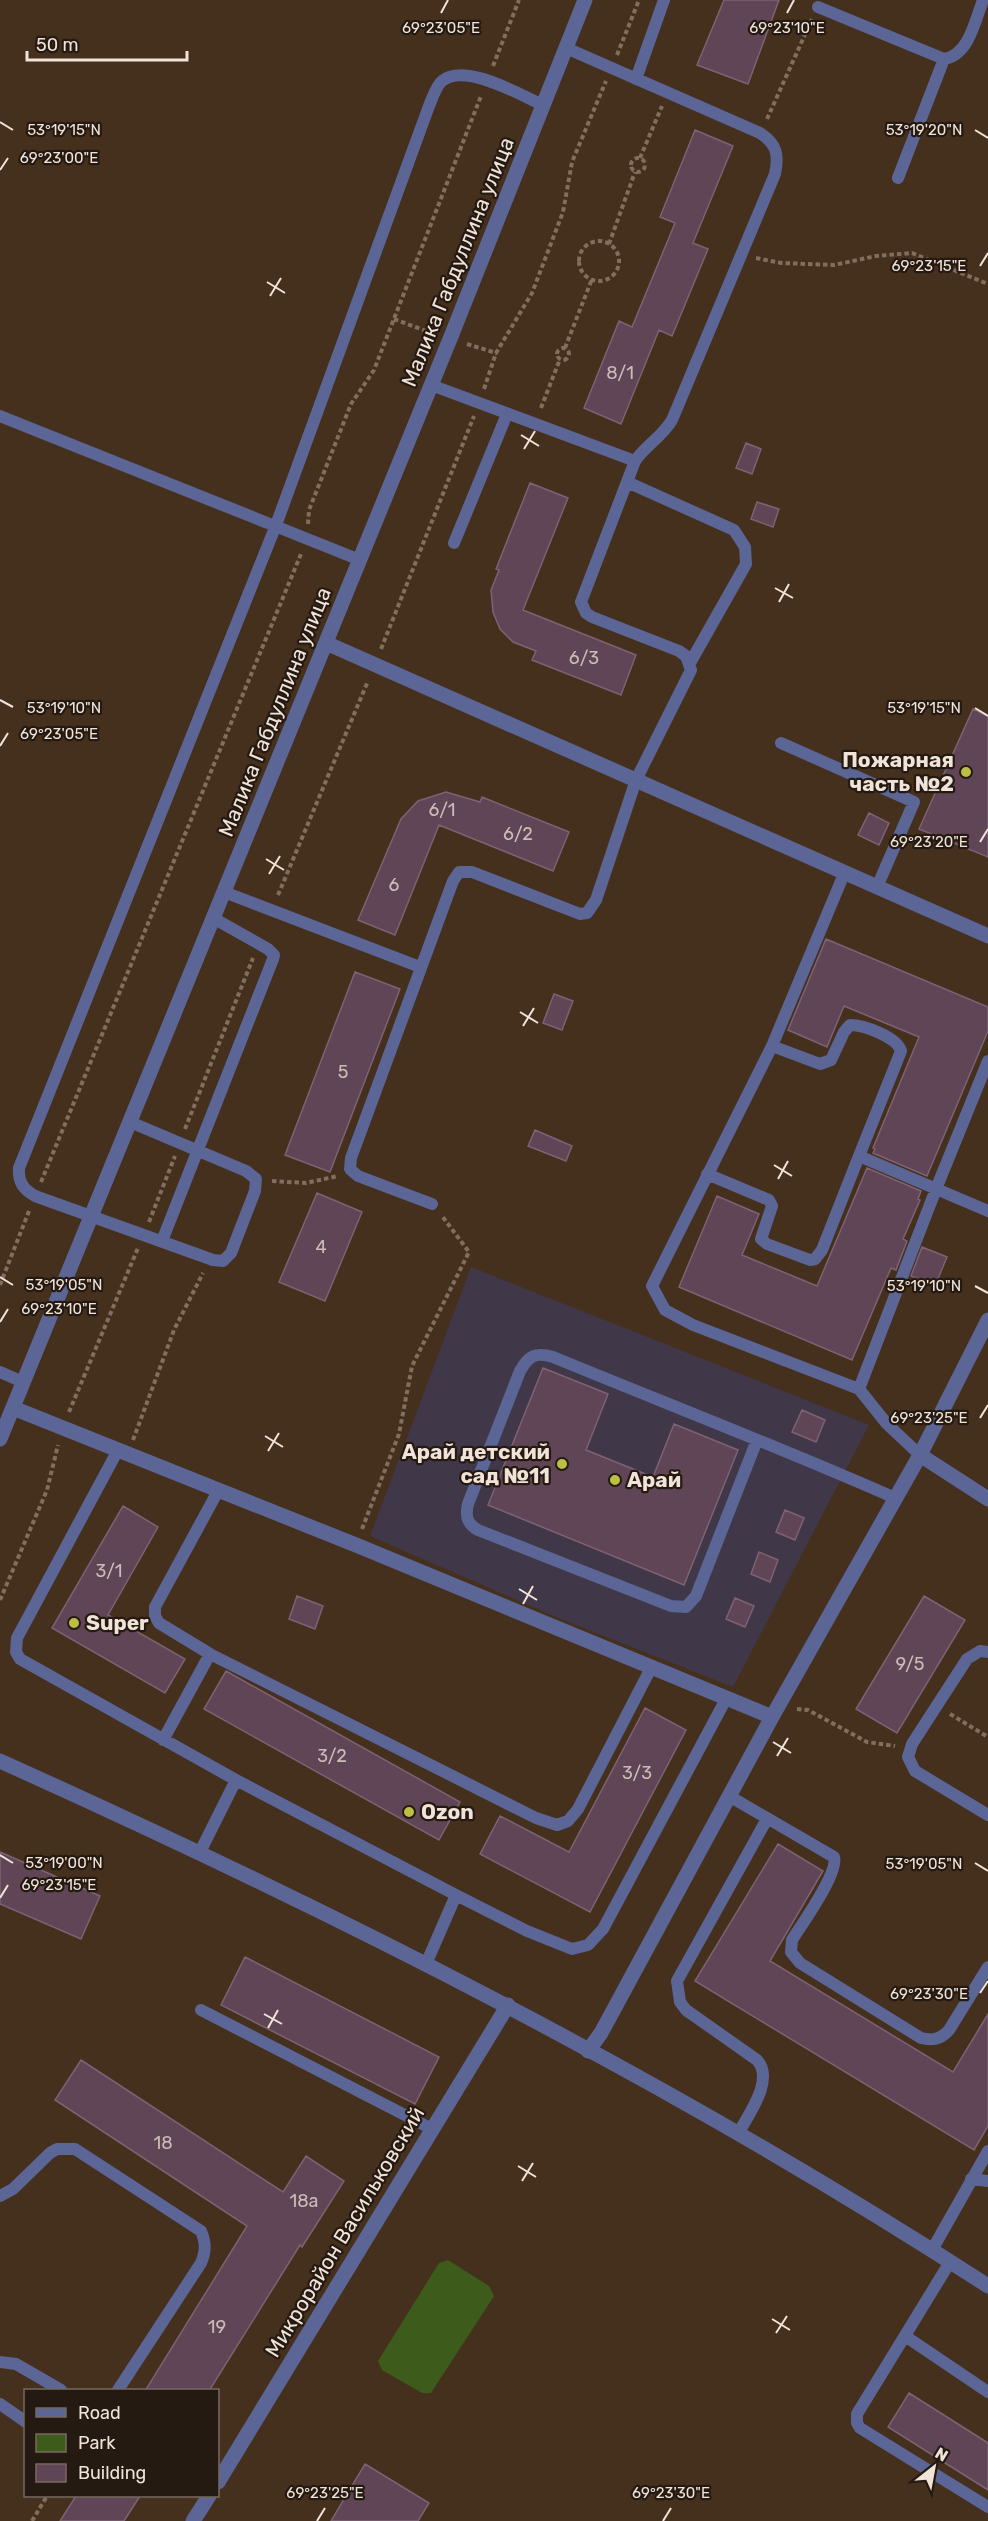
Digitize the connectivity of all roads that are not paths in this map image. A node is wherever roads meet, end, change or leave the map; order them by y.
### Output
1 (585, 0) edge
2 (664, 0) edge
3 (983, 0) edge
4 (818, 7) road end
5 (566, 48) junction
6 (944, 59) junction
7 (636, 79) junction
8 (543, 105) junction
9 (898, 178) dead end
10 (431, 385) junction
11 (507, 414) junction
12 (0, 416) edge
13 (635, 461) junction
14 (627, 482) junction
15 (276, 525) junction
16 (453, 543) dead end
17 (360, 560) junction
18 (326, 643) junction
19 (690, 663) junction
20 (781, 743) dead end
21 (636, 780) junction
22 (844, 874) junction
23 (877, 887) junction
24 (224, 892) junction
25 (213, 918) junction
26 (988, 936) edge
27 (420, 967) junction
28 (772, 1046) junction
29 (988, 1061) edge
30 (130, 1122) junction
31 (198, 1150) junction
32 (859, 1156) junction
33 (707, 1174) junction
34 (936, 1189) junction
35 (432, 1204) road end
36 (988, 1211) edge
37 (92, 1215) junction
38 (162, 1241) junction
39 (988, 1320) edge
40 (0, 1372) edge
41 (23, 1382) junction
42 (859, 1389) junction
43 (13, 1408) junction
44 (0, 1439) edge
45 (757, 1440) junction
46 (122, 1452) junction
47 (920, 1455) junction
48 (218, 1491) junction
49 (895, 1498) junction
50 (988, 1499) edge
51 (988, 1652) edge
52 (210, 1654) junction
53 (651, 1668) junction
54 (726, 1699) junction
55 (775, 1712) junction
56 (163, 1740) junction
57 (0, 1761) edge
58 (236, 1780) junction
59 (729, 1796) junction
60 (988, 1815) edge
61 (767, 1819) junction
62 (199, 1854) junction
63 (456, 1895) junction
64 (426, 1964) junction
65 (988, 1967) edge
66 (508, 2005) junction
67 (201, 2010) dead end
68 (588, 2051) junction
69 (432, 2129) junction
70 (738, 2134) junction
71 (988, 2151) edge
72 (971, 2179) junction
73 (988, 2181) edge
74 (0, 2196) edge
75 (932, 2250) junction
76 (950, 2262) junction
77 (988, 2286) edge
78 (905, 2336) junction
79 (0, 2362) edge
80 (58, 2389) edge
81 (119, 2389) edge
82 (988, 2392) edge
83 (0, 2404) edge
84 (24, 2421) edge
85 (219, 2480) edge
86 (208, 2497) edge
87 (988, 2507) edge
88 (193, 2521) edge

1 - 5 street, Малика Габдуллина улица
2 - 7 lane
3 - 6 lane
4 - 6 lane
5 - 7 lane
5 - 8 street, Малика Габдуллина улица
6 - 9 lane
7 - 13 lane
8 - 10 street, Малика Габдуллина улица
8 - 15 lane
10 - 11 lane
10 - 17 street, Малика Габдуллина улица
11 - 13 lane
11 - 16 lane
12 - 15 lane
13 - 14 lane
14 - 19 lane
14 - 19 lane
15 - 17 lane
15 - 37 lane
17 - 18 street, Малика Габдуллина улица
18 - 21 street
18 - 24 street, Малика Габдуллина улица
19 - 21 lane
20 - 23 lane
21 - 22 street
21 - 27 lane
22 - 23 street
22 - 28 lane
23 - 26 street
24 - 25 street, Малика Габдуллина улица
24 - 27 lane
25 - 30 street, Малика Габдуллина улица
25 - 31 lane
27 - 35 lane
28 - 32 lane
28 - 33 lane
29 - 34 lane
30 - 31 lane
30 - 37 street, Малика Габдуллина улица
31 - 38 lane
31 - 38 lane
32 - 33 lane
32 - 34 lane
33 - 42 lane
34 - 36 lane
34 - 42 lane
37 - 38 lane
37 - 41 street, Малика Габдуллина улица
39 - 47 street
40 - 41 lane
41 - 43 street, Малика Габдуллина улица
42 - 47 lane
43 - 44 street, Малика Габдуллина улица
43 - 46 street
45 - 45 lane
45 - 49 lane
46 - 48 street
46 - 56 lane
47 - 49 street
47 - 50 street
48 - 52 lane
48 - 53 street
49 - 55 street
51 - 60 lane
52 - 53 lane
52 - 56 lane
53 - 54 street
54 - 55 street
54 - 63 lane
55 - 59 street
56 - 58 lane
57 - 62 street
58 - 62 lane
58 - 63 lane
59 - 61 lane
59 - 68 street
61 - 65 lane
61 - 70 lane
62 - 64 street
63 - 64 lane
64 - 66 street
66 - 68 street
66 - 69 street, Микрорайон Васильковский
67 - 69 lane
68 - 70 street
69 - 85 street, Микрорайон Васильковский
70 - 75 street
71 - 72 lane
72 - 73 lane
72 - 75 lane
74 - 81 lane
75 - 76 street
76 - 77 street
76 - 78 lane
78 - 82 lane
78 - 87 lane
79 - 80 lane
83 - 84 lane
86 - 88 street

